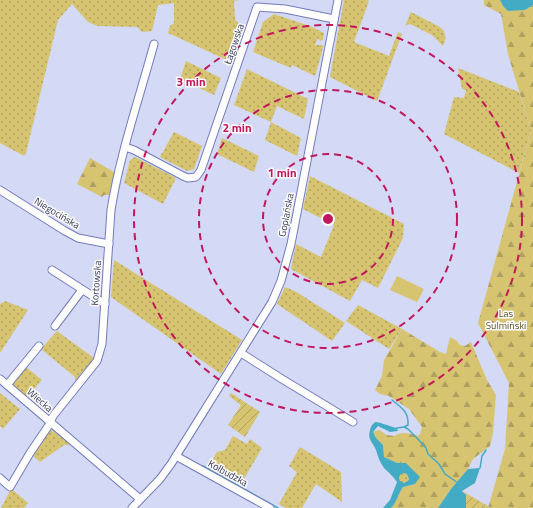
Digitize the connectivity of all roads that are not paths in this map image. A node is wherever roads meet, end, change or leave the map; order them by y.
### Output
1 (338, 0) edge
2 (334, 19) junction
3 (154, 44) dead end
4 (125, 148) junction
5 (0, 190) edge
6 (109, 244) junction
7 (52, 270) dead end
8 (82, 290) junction
9 (105, 304) junction
10 (56, 326) dead end
11 (39, 346) dead end
12 (241, 352) junction
13 (0, 379) edge
14 (7, 385) junction
15 (51, 422) junction
16 (353, 422) dead end
17 (176, 456) junction
18 (0, 478) edge
19 (140, 499) junction
20 (132, 508) edge
21 (270, 508) edge

1 - 2 street, Goplańska
2 - 4 street, Łagowska
2 - 12 street, Goplańska
3 - 4 street, Kortowska
4 - 6 street, Kortowska
5 - 6 street, Niegocińska
6 - 9 street, Kortowska
7 - 8 street
8 - 9 street
8 - 10 street
9 - 15 street, Kortowska
11 - 14 street
12 - 16 street
12 - 17 street, Goplańska
13 - 14 street, Wiecka
14 - 15 street, Wiecka
15 - 18 street, Kortowska
15 - 19 street, Wiecka
17 - 19 street, Goplańska
17 - 21 street, Kolbudzka
19 - 20 street, Goplańska

